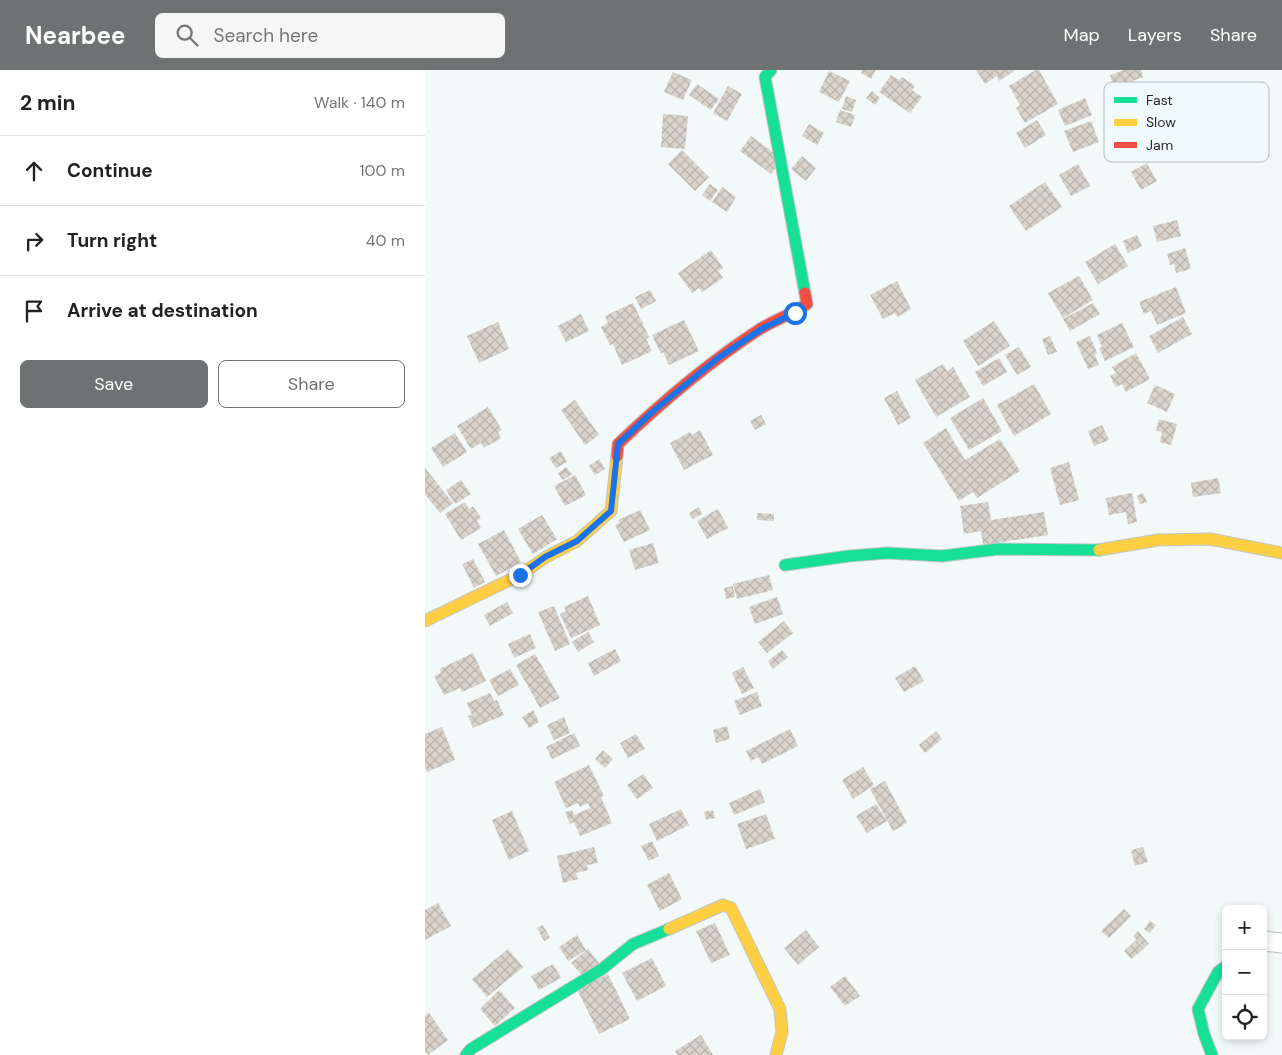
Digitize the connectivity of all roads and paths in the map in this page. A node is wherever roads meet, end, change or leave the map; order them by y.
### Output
1 (771, 70) edge
2 (1282, 553) edge
3 (785, 566) dead end
4 (425, 621) edge
5 (1267, 941) edge
6 (1282, 943) edge
7 (1222, 969) edge
8 (466, 1055) edge
9 (776, 1055) edge
10 (1212, 1055) edge

1 - 4 street
2 - 3 street
5 - 6 street
7 - 10 street
8 - 9 street

